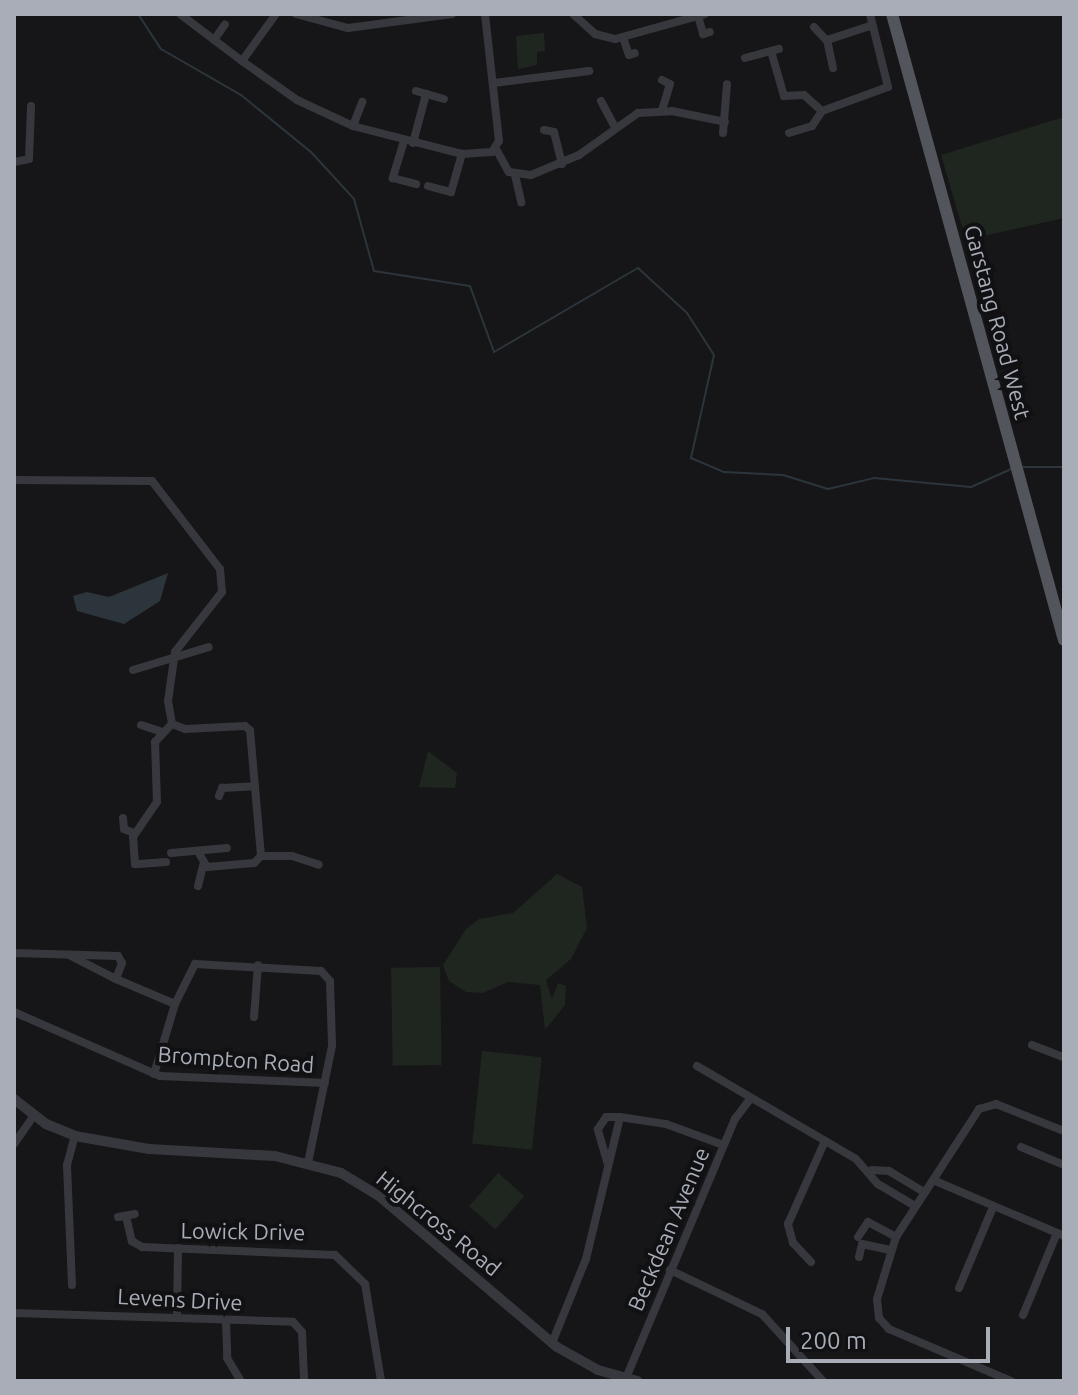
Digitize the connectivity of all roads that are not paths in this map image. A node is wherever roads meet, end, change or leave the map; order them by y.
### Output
1 (180, 14) edge
2 (276, 14) edge
3 (296, 14) edge
4 (452, 14) edge
5 (485, 14) edge
6 (573, 14) edge
7 (870, 14) edge
8 (892, 14) edge
9 (701, 15) edge
10 (671, 18) edge
11 (381, 19) edge
12 (225, 24) dead end
13 (873, 25) junction
14 (814, 27) dead end
15 (710, 32) dead end
16 (623, 37) junction
17 (214, 40) junction
18 (827, 41) junction
19 (635, 53) dead end
20 (745, 58) dead end
21 (242, 61) junction
22 (833, 68) dead end
23 (589, 71) dead end
24 (670, 81) dead end
25 (494, 83) junction
26 (711, 85) dead end
27 (416, 91) dead end
28 (426, 94) junction
29 (444, 99) dead end
30 (362, 102) dead end
31 (608, 105) dead end
32 (31, 106) dead end
33 (662, 110) junction
34 (822, 111) junction
35 (725, 122) junction
36 (353, 126) junction
37 (615, 127) junction
38 (544, 130) dead end
39 (723, 133) dead end
40 (789, 133) dead end
41 (408, 142) junction
42 (496, 149) junction
43 (462, 154) junction
44 (14, 162) edge
45 (562, 164) junction
46 (515, 175) junction
47 (416, 184) dead end
48 (428, 186) dead end
49 (521, 202) dead end
50 (14, 480) edge
51 (1064, 640) edge
52 (209, 647) dead end
53 (175, 658) junction
54 (133, 670) dead end
55 (172, 724) junction
56 (141, 725) dead end
57 (163, 732) junction
58 (255, 786) junction
59 (220, 788) dead end
60 (123, 818) dead end
61 (134, 833) junction
62 (227, 848) dead end
63 (171, 853) dead end
64 (199, 853) junction
65 (261, 856) junction
66 (316, 860) dead end
67 (166, 862) dead end
68 (203, 866) junction
69 (198, 886) dead end
70 (14, 953) edge
71 (68, 955) junction
72 (258, 965) junction
73 (116, 979) junction
74 (175, 1004) junction
75 (14, 1012) edge
76 (254, 1017) dead end
77 (1032, 1045) dead end
78 (1064, 1057) edge
79 (697, 1066) dead end
80 (154, 1074) junction
81 (325, 1083) junction
82 (751, 1098) junction
83 (14, 1099) edge
84 (34, 1115) junction
85 (620, 1117) junction
86 (1064, 1131) edge
87 (75, 1136) junction
88 (825, 1141) junction
89 (14, 1144) edge
90 (723, 1145) junction
91 (1025, 1151) dead end
92 (308, 1163) junction
93 (1064, 1165) edge
94 (608, 1166) junction
95 (872, 1170) junction
96 (933, 1180) junction
97 (924, 1192) junction
98 (915, 1206) junction
99 (993, 1207) junction
100 (126, 1216) dead end
101 (1060, 1235) edge
102 (858, 1237) dead end
103 (896, 1237) junction
104 (178, 1248) junction
105 (890, 1250) junction
106 (859, 1257) dead end
107 (811, 1262) dead end
108 (670, 1270) junction
109 (72, 1285) dead end
110 (959, 1288) dead end
111 (14, 1313) edge
112 (1023, 1315) dead end
113 (177, 1318) junction
114 (226, 1320) junction
115 (552, 1343) junction
116 (300, 1372) dead end
117 (631, 1379) edge
118 (241, 1381) edge
119 (381, 1381) edge
120 (823, 1381) edge
121 (1009, 1381) edge

1 - 17 street
2 - 21 street
3 - 11 street
4 - 11 street
5 - 25 street
6 - 16 street
7 - 13 street
8 - 51 main road, Garstang Road West
9 - 10 street
9 - 15 street
10 - 16 street
12 - 17 street
13 - 18 street
13 - 34 street
14 - 18 street
16 - 19 street
17 - 21 street
18 - 22 street
20 - 34 street
21 - 36 street
23 - 25 street
24 - 33 street
25 - 42 street
26 - 35 street
27 - 28 street
28 - 29 street
28 - 41 street
30 - 36 street
31 - 37 street
32 - 44 street
33 - 35 street
33 - 37 street
34 - 40 street
35 - 39 street
36 - 41 street
37 - 45 street
38 - 45 street
41 - 43 street
41 - 47 street
42 - 43 street
42 - 46 street
43 - 48 street
45 - 46 street
46 - 49 street
50 - 53 street
52 - 53 street
53 - 54 street
53 - 55 street
55 - 57 street
55 - 58 street
56 - 57 street
57 - 61 street
58 - 59 street
58 - 65 street
60 - 61 street
61 - 67 street
62 - 64 street
63 - 64 street
64 - 68 street
65 - 66 street
65 - 68 street
68 - 69 street
70 - 71 street
71 - 73 street
71 - 73 street
72 - 74 street
72 - 76 street
72 - 81 street
73 - 74 street
74 - 80 street
75 - 80 street, Brompton Road
77 - 78 street
79 - 82 street
80 - 81 street, Brompton Road
81 - 92 street
82 - 88 street
82 - 90 street, Beckdean Avenue
83 - 84 street, Highcross Road
84 - 87 street, Highcross Road
84 - 89 street
85 - 90 street
85 - 94 street
85 - 94 street
86 - 96 street
87 - 92 street, Highcross Road
87 - 109 street
88 - 95 street
88 - 107 street
90 - 108 street, Beckdean Avenue
91 - 93 street
92 - 115 street, Highcross Road
94 - 115 street
95 - 97 street
95 - 98 street
96 - 97 street
96 - 99 street
97 - 98 street
98 - 103 street
99 - 101 street
99 - 110 street
100 - 104 street, Lowick Drive
101 - 112 street
102 - 103 street
103 - 105 street
104 - 113 street
104 - 119 street, Lowick Drive
105 - 106 street
105 - 121 street
108 - 117 street, Beckdean Avenue
108 - 120 street
111 - 113 street, Levens Drive
113 - 114 street, Levens Drive
114 - 116 street, Levens Drive
114 - 118 street
115 - 117 street, Highcross Road

